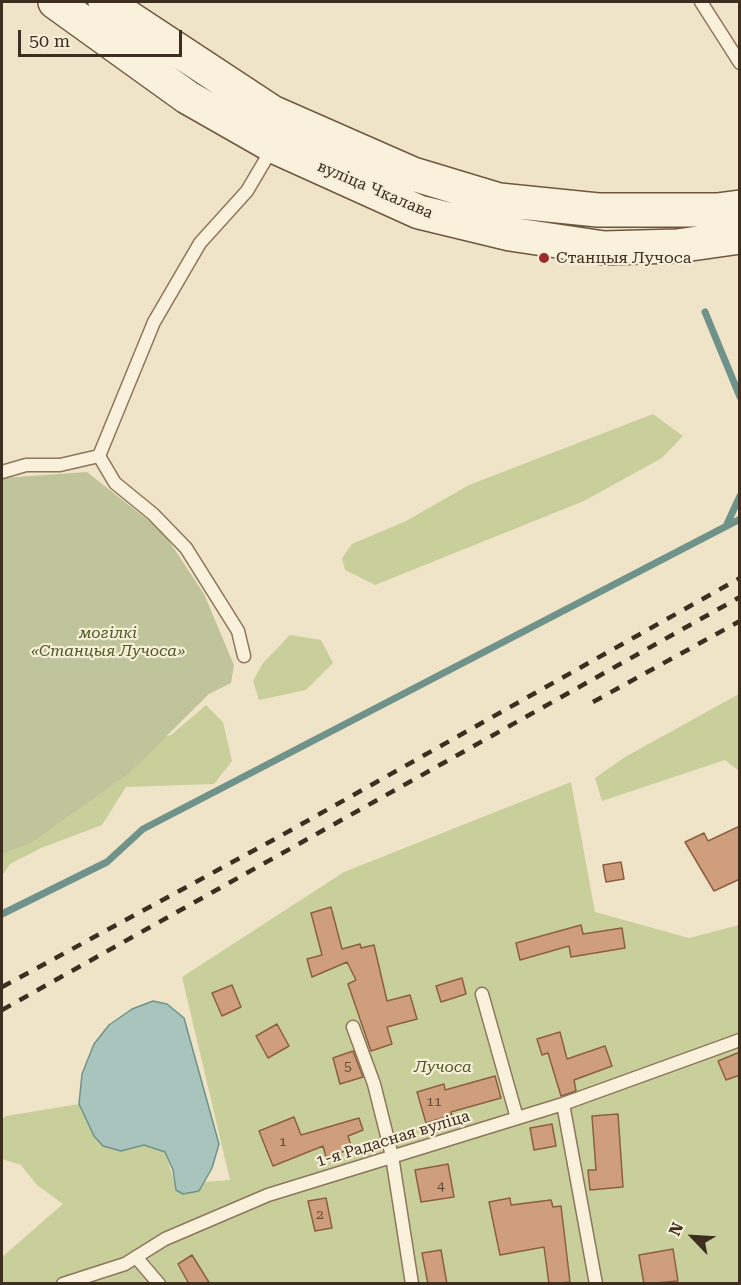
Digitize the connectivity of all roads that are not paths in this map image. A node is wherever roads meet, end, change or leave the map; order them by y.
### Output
1 (55, 2) edge
2 (105, 2) edge
3 (701, 2) edge
4 (740, 63) edge
5 (273, 146) junction
6 (740, 207) edge
7 (740, 237) edge
8 (99, 456) junction
9 (2, 472) edge
10 (244, 656) dead end
11 (482, 994) dead end
12 (353, 1027) dead end
13 (740, 1040) edge
14 (563, 1104) junction
15 (517, 1118) junction
16 (392, 1156) junction
17 (136, 1257) junction
18 (63, 1284) edge
19 (159, 1284) edge
20 (412, 1284) edge
21 (596, 1284) edge

1 - 5 main road, вуліца Чкалава
2 - 6 main road, вуліца Чкалава
3 - 4 lane
5 - 7 main road, вуліца Чкалава
5 - 8 lane
8 - 9 lane
8 - 10 lane
11 - 15 lane
12 - 16 lane
13 - 14 lane, 1-я Радасная вуліца
14 - 15 lane, 1-я Радасная вуліца
14 - 21 lane
15 - 16 lane, 1-я Радасная вуліца
16 - 17 lane, 1-я Радасная вуліца
16 - 20 lane
17 - 18 lane, 1-я Радасная вуліца
17 - 19 lane

